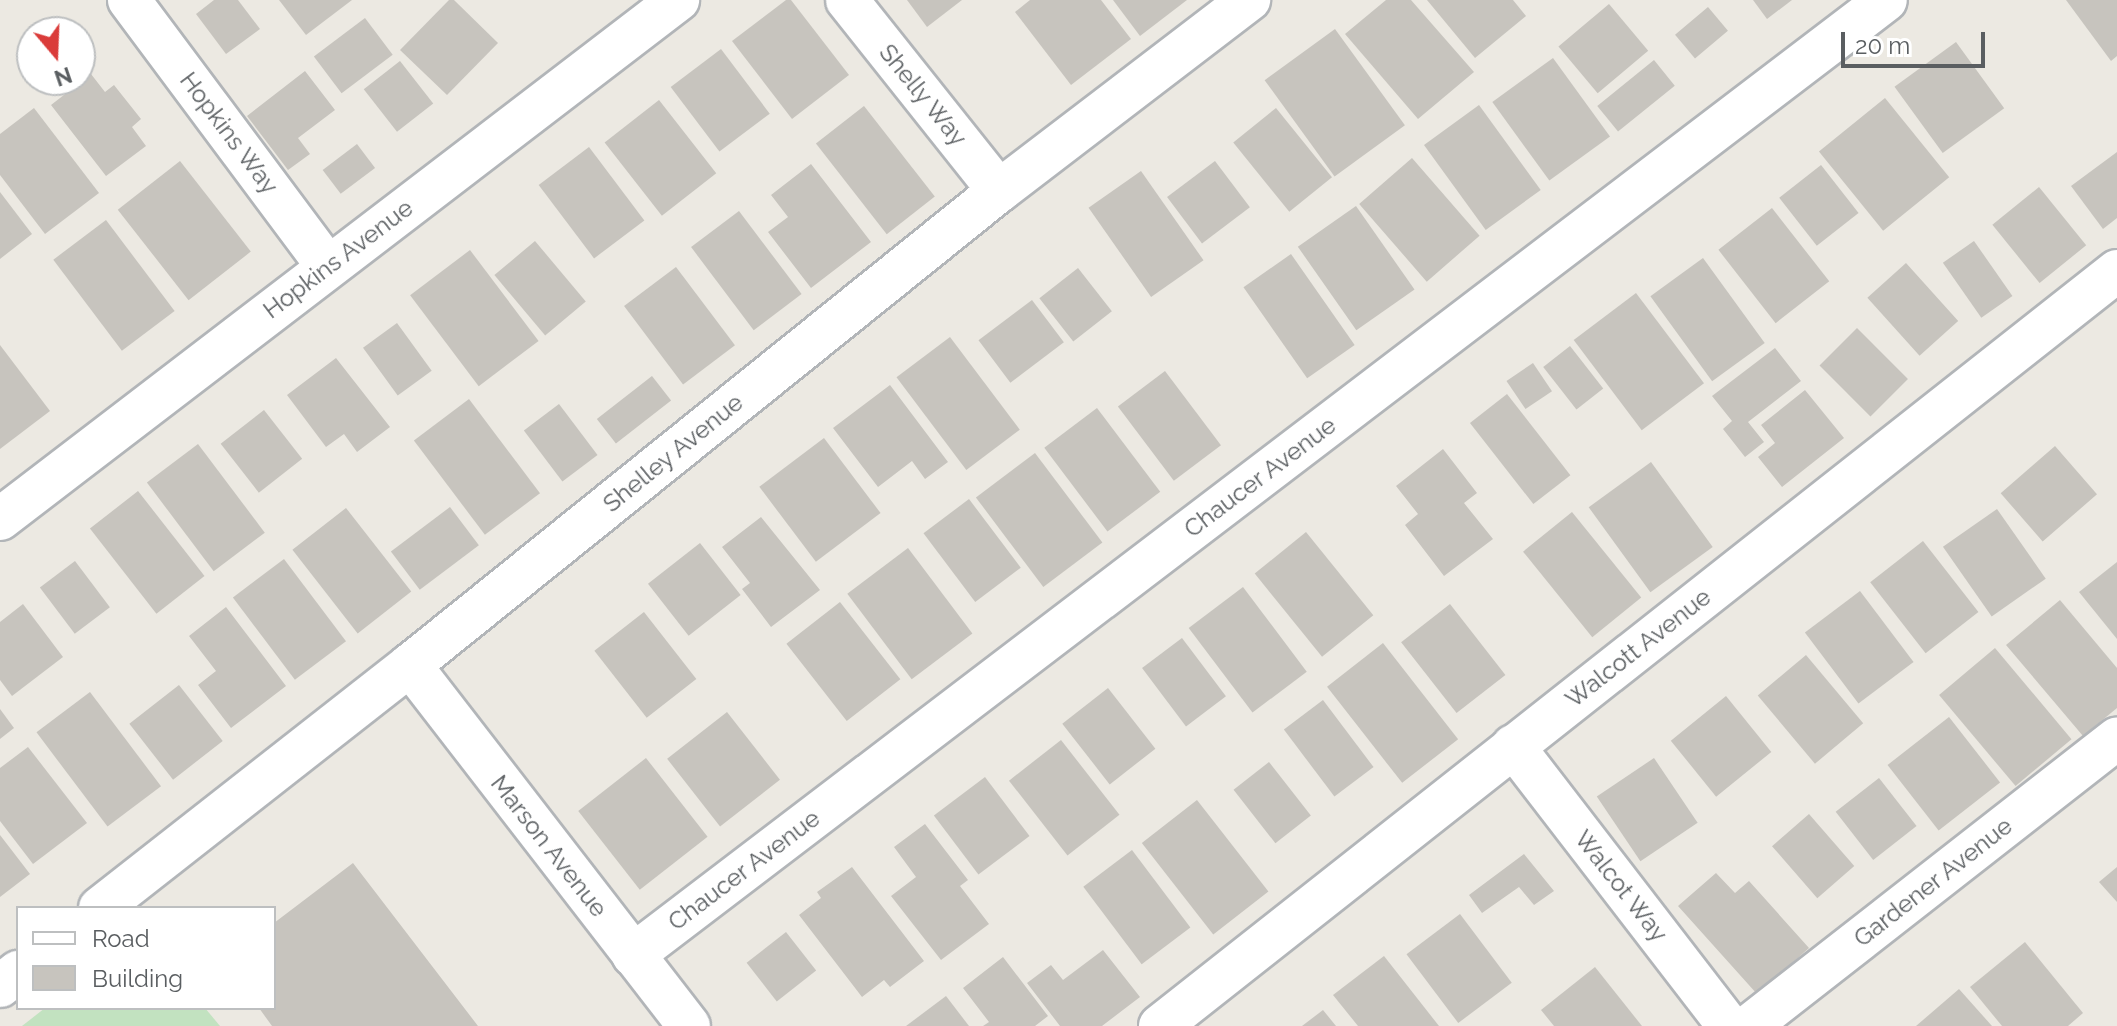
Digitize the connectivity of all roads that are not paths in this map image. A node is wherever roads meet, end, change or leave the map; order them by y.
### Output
1 (129, 0) edge
2 (678, 0) edge
3 (847, 0) edge
4 (1249, 0) edge
5 (1886, 0) edge
6 (999, 191) junction
7 (328, 267) junction
8 (2117, 271) edge
9 (0, 519) edge
10 (410, 665) junction
11 (2117, 738) edge
12 (1513, 746) junction
13 (103, 906) edge
14 (633, 955) junction
15 (16, 974) edge
16 (0, 986) edge
17 (689, 1026) edge
18 (1160, 1026) edge
19 (1729, 1026) edge
20 (1749, 1026) edge

1 - 7 street, Hopkins Way
2 - 7 street, Hopkins Avenue
3 - 6 street, Shelly Way
4 - 6 street, Shelley Avenue
5 - 14 street, Chaucer Avenue
6 - 10 street, Shelley Avenue
7 - 9 street, Hopkins Avenue
8 - 12 street, Walcott Avenue
10 - 13 street, Shelley Avenue
10 - 14 street, Marson Avenue
11 - 20 street, Gardener Avenue
12 - 18 street, Walcott Avenue
12 - 19 street, Walcot Way
14 - 17 street, Marson Avenue
15 - 16 street

